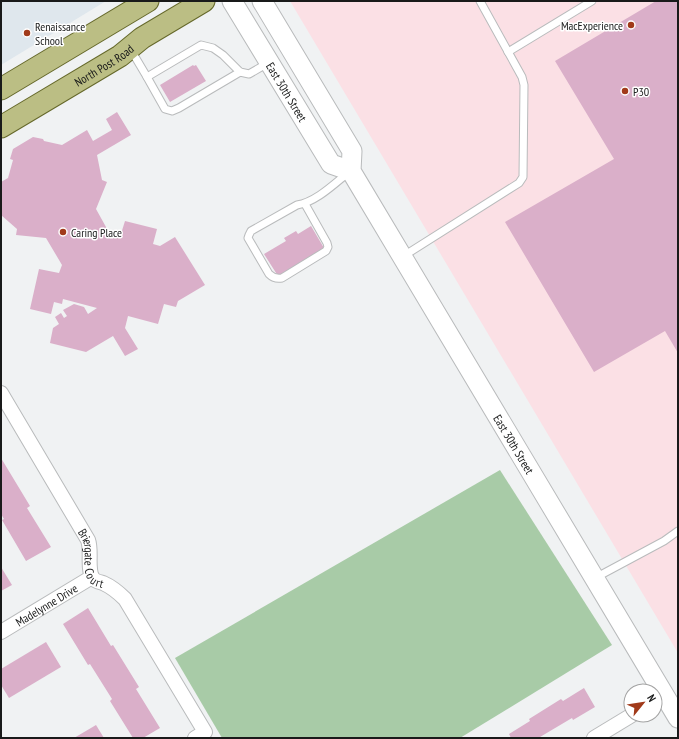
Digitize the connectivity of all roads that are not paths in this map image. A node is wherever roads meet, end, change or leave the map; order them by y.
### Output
1 (148, 1) edge
2 (204, 1) edge
3 (232, 1) edge
4 (262, 1) edge
5 (480, 1) edge
6 (592, 1) edge
7 (130, 48) junction
8 (508, 52) junction
9 (269, 62) junction
10 (240, 72) junction
11 (147, 77) junction
12 (1, 89) edge
13 (1, 127) edge
14 (351, 171) junction
15 (305, 204) junction
16 (402, 257) junction
17 (1, 393) edge
18 (678, 531) edge
19 (92, 577) junction
20 (594, 578) junction
21 (1, 632) edge
22 (652, 683) edge
23 (663, 701) edge
24 (678, 718) edge
25 (623, 720) edge
26 (200, 735) edge
27 (594, 738) edge

1 - 12 main road
2 - 7 main road, North Post Road
3 - 9 main road, East 30th Street
4 - 14 main road, East 30th Street
5 - 8 lane
6 - 8 lane
7 - 11 lane
7 - 13 main road, North Post Road
8 - 16 lane
9 - 10 lane
9 - 14 main road, East 30th Street
10 - 11 lane
10 - 11 lane
14 - 15 lane
14 - 16 main road, East 30th Street
15 - 15 lane
16 - 20 main road, East 30th Street
17 - 19 street, Briergate Court
18 - 20 lane
19 - 21 street, Madelynne Drive
19 - 26 street, Briergate Court
20 - 22 main road, East 30th Street
23 - 24 main road, East 30th Street
25 - 27 street

